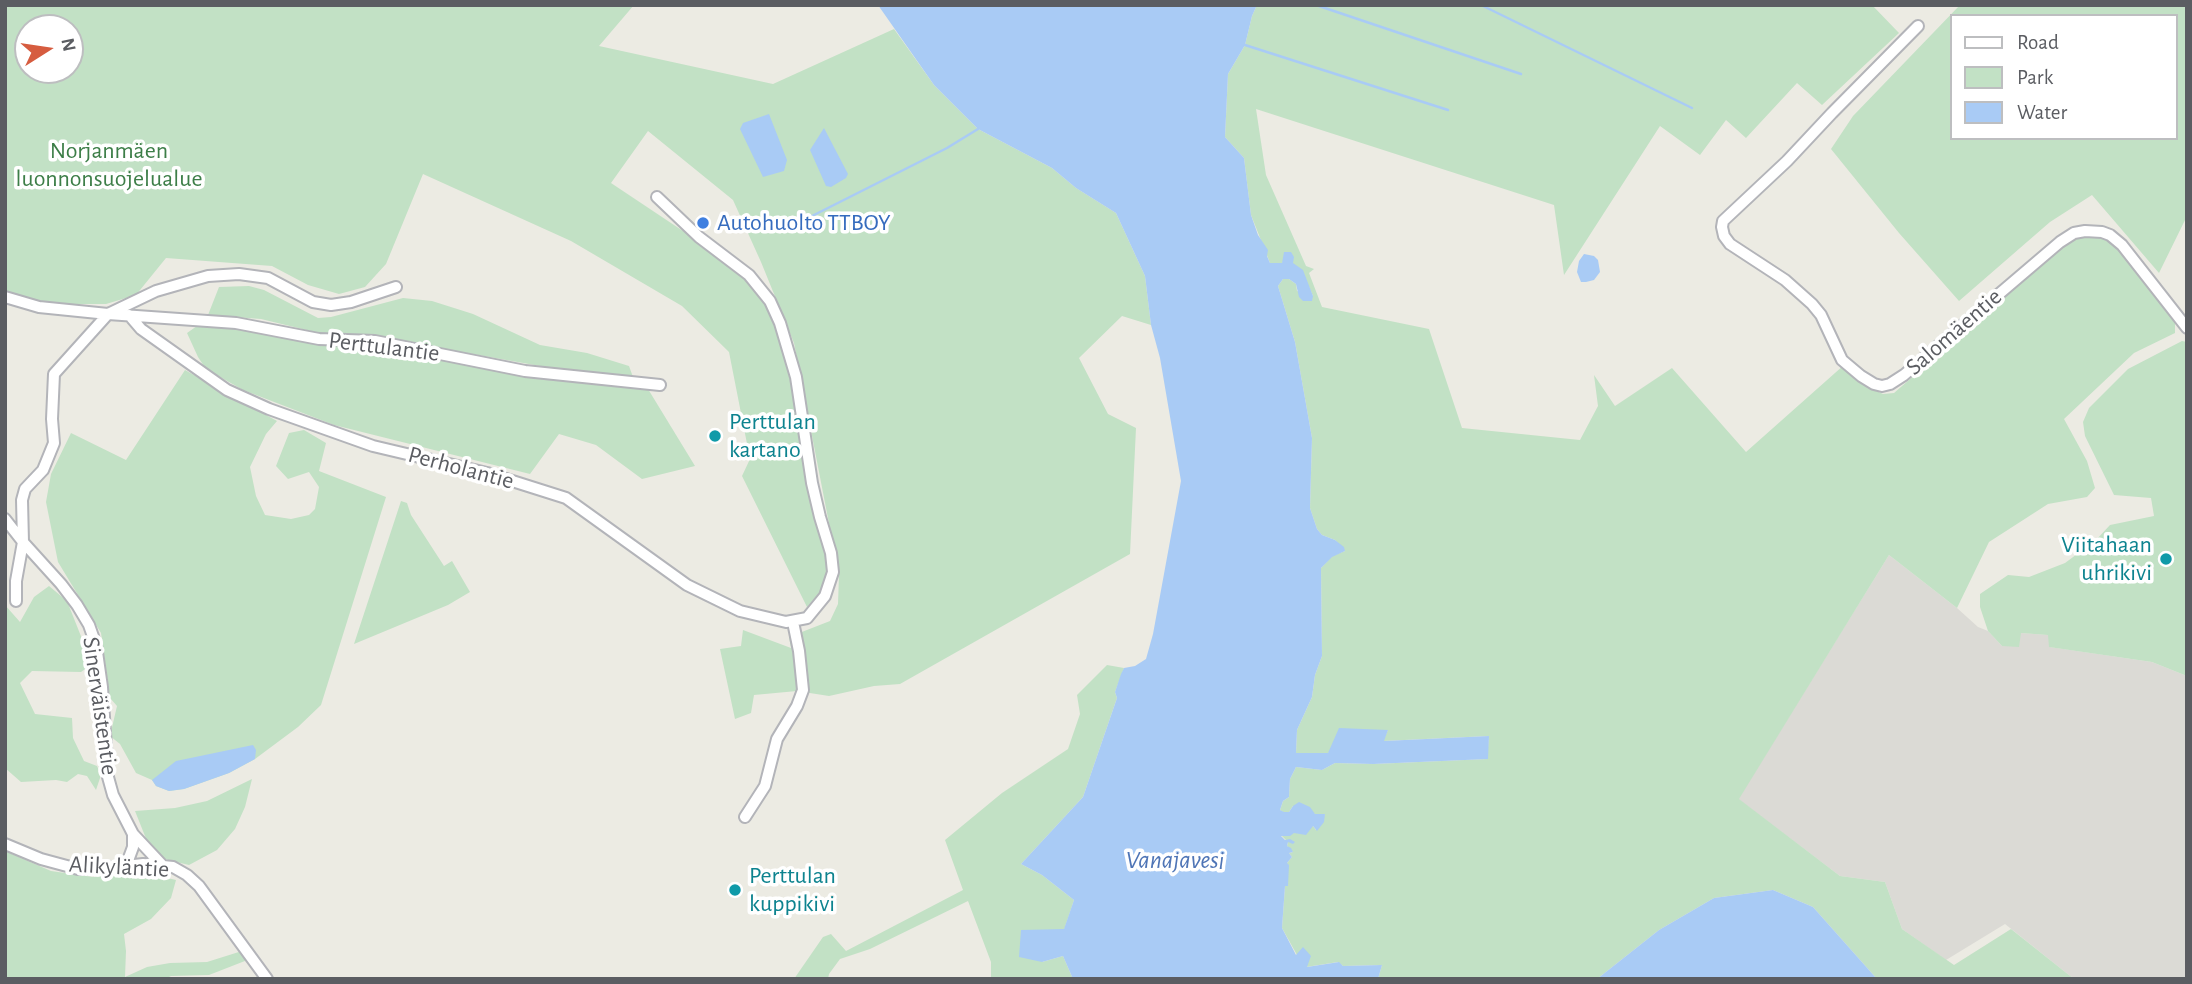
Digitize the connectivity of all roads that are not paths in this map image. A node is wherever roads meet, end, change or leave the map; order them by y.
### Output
1 (1918, 26) dead end
2 (657, 197) dead end
3 (396, 287) dead end
4 (5, 297) edge
5 (108, 314) junction
6 (129, 315) junction
7 (2187, 328) edge
8 (660, 385) dead end
9 (5, 519) edge
10 (23, 542) junction
11 (16, 601) dead end
12 (793, 622) junction
13 (745, 817) dead end
14 (133, 834) junction
15 (5, 844) edge
16 (126, 866) junction
17 (163, 866) junction
18 (267, 979) edge

1 - 7 street, Salomäentie
2 - 12 street
3 - 5 street, Perttulantie
4 - 5 street, Perttulantie
5 - 6 street, Perttulantie
5 - 10 street
6 - 8 street, Perttulantie
6 - 12 street, Perholantie
9 - 10 street, Sinerväistentie
10 - 11 street
10 - 14 street, Sinerväistentie
12 - 13 street
14 - 16 street
14 - 17 street, Sinerväistentie
15 - 16 street, Alikyläntie
16 - 17 street, Alikyläntie
17 - 18 street, Alikyläntie

